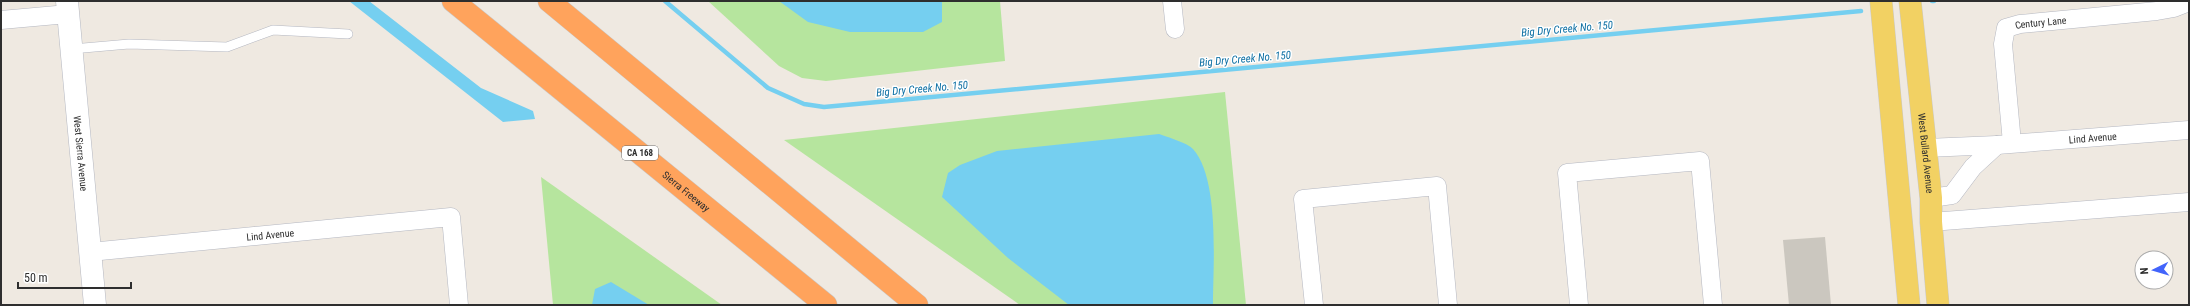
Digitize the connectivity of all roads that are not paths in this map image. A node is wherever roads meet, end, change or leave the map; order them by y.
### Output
1 (453, 1) edge
2 (549, 1) edge
3 (1172, 1) edge
4 (1881, 1) edge
5 (1898, 1) edge
6 (1910, 1) edge
7 (2189, 2) edge
8 (68, 7) edge
9 (1, 20) edge
10 (1175, 29) dead end
11 (348, 34) dead end
12 (72, 49) junction
13 (1915, 59) junction
14 (2189, 130) edge
15 (2004, 144) junction
16 (1926, 148) junction
17 (1931, 198) junction
18 (2189, 202) edge
19 (1931, 222) junction
20 (90, 252) junction
21 (96, 305) edge
22 (459, 305) edge
23 (826, 305) edge
24 (916, 305) edge
25 (1314, 305) edge
26 (1448, 305) edge
27 (1579, 305) edge
28 (1713, 305) edge
29 (1909, 305) edge
30 (1938, 305) edge

1 - 23 highway, Sierra Freeway / CA 168
2 - 24 highway
3 - 10 street
4 - 29 main road
5 - 13 main road
6 - 13 main road, West Bullard Avenue
7 - 15 street, Century Lane
8 - 9 street
8 - 12 street, West Sierra Avenue
11 - 12 lane
12 - 20 street, West Sierra Avenue
13 - 16 main road, West Bullard Avenue
14 - 15 street, Lind Avenue
15 - 16 street, Lind Avenue
15 - 17 street
16 - 17 main road, West Bullard Avenue
17 - 19 main road, West Bullard Avenue
18 - 19 street
19 - 30 main road, West Bullard Avenue
20 - 21 street, West Sierra Avenue
20 - 22 street, Lind Avenue
25 - 26 street
27 - 28 street

